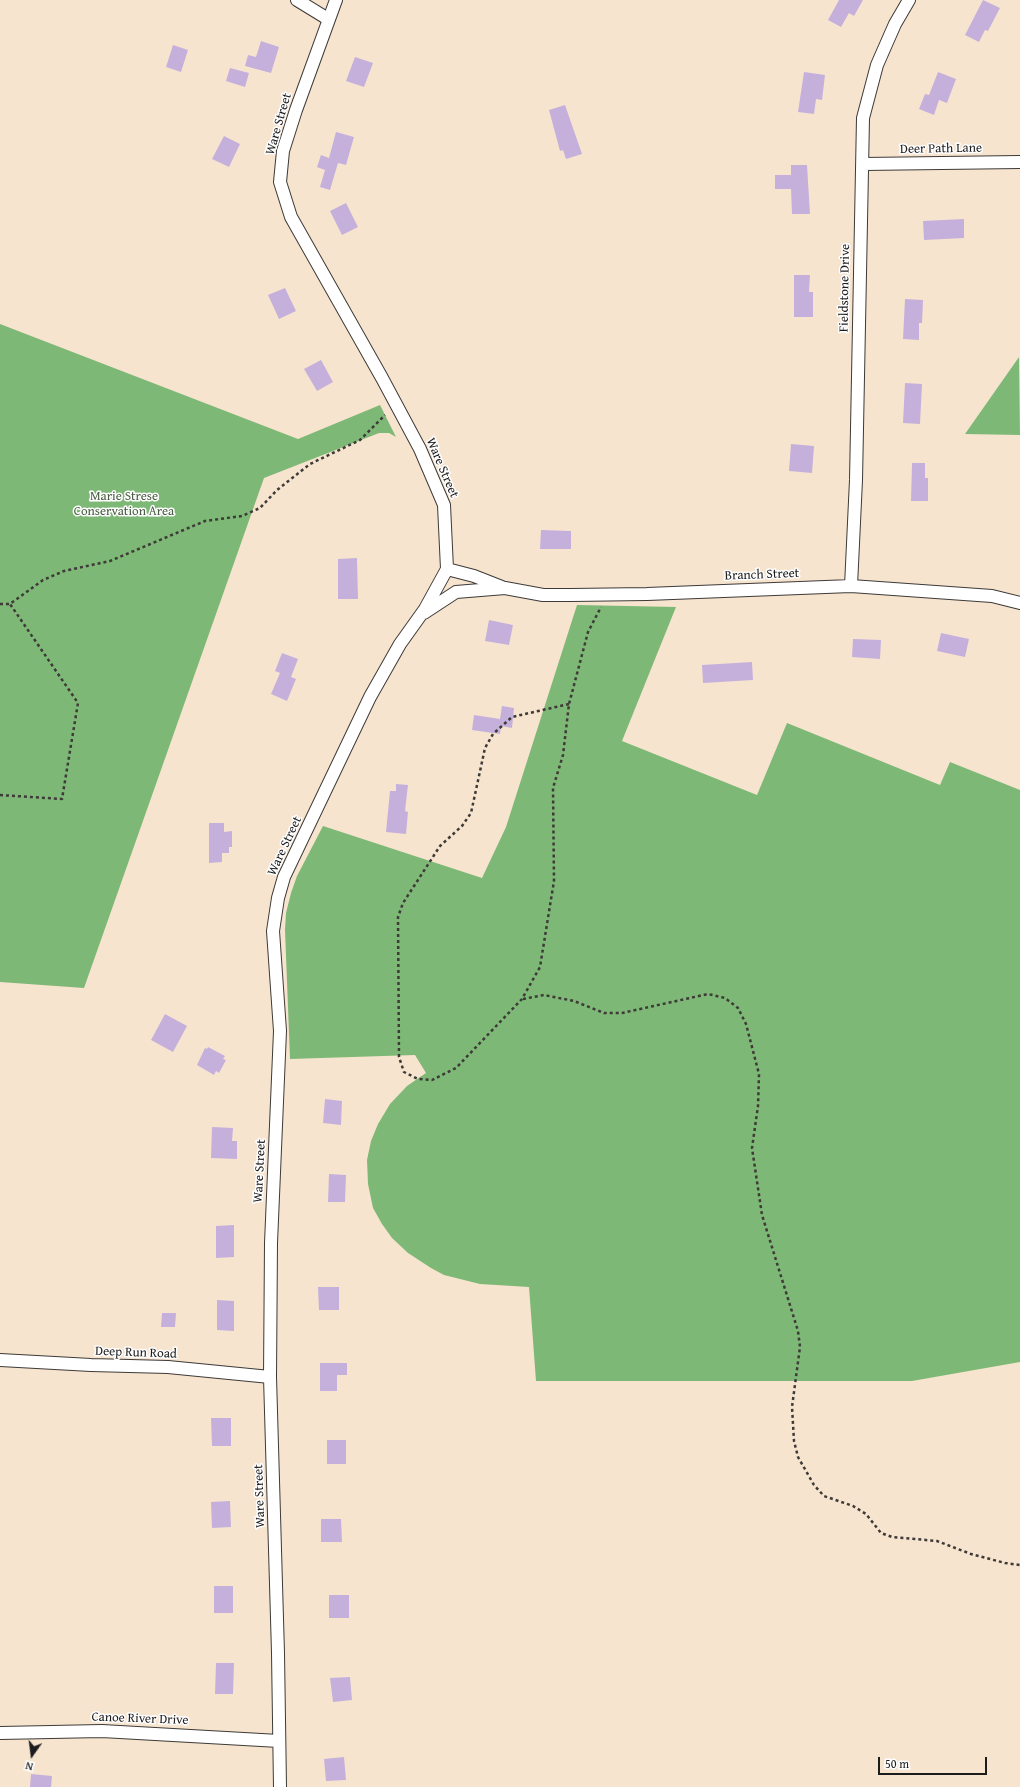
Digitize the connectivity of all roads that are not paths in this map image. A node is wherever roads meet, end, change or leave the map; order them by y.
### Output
1 (297, 0) edge
2 (336, 0) edge
3 (909, 0) edge
4 (328, 19) junction
5 (1020, 162) edge
6 (862, 164) junction
7 (447, 569) junction
8 (851, 586) junction
9 (505, 588) junction
10 (1020, 603) edge
11 (421, 615) junction
12 (0, 1360) edge
13 (270, 1377) junction
14 (0, 1733) edge
15 (279, 1741) junction
16 (280, 1787) edge

1 - 4 street
2 - 4 street, Ware Street
3 - 6 street, Fieldstone Drive
4 - 7 street, Ware Street
5 - 6 street, Deer Path Lane
6 - 8 street, Fieldstone Drive
7 - 9 street, Branch Street
7 - 11 street, Ware Street
8 - 9 street, Branch Street
8 - 10 street, Branch Street
9 - 11 street, Branch Street
11 - 13 street, Ware Street
12 - 13 street, Deep Run Road
13 - 15 street, Ware Street
14 - 15 street, Canoe River Drive
15 - 16 street, Ware Street

